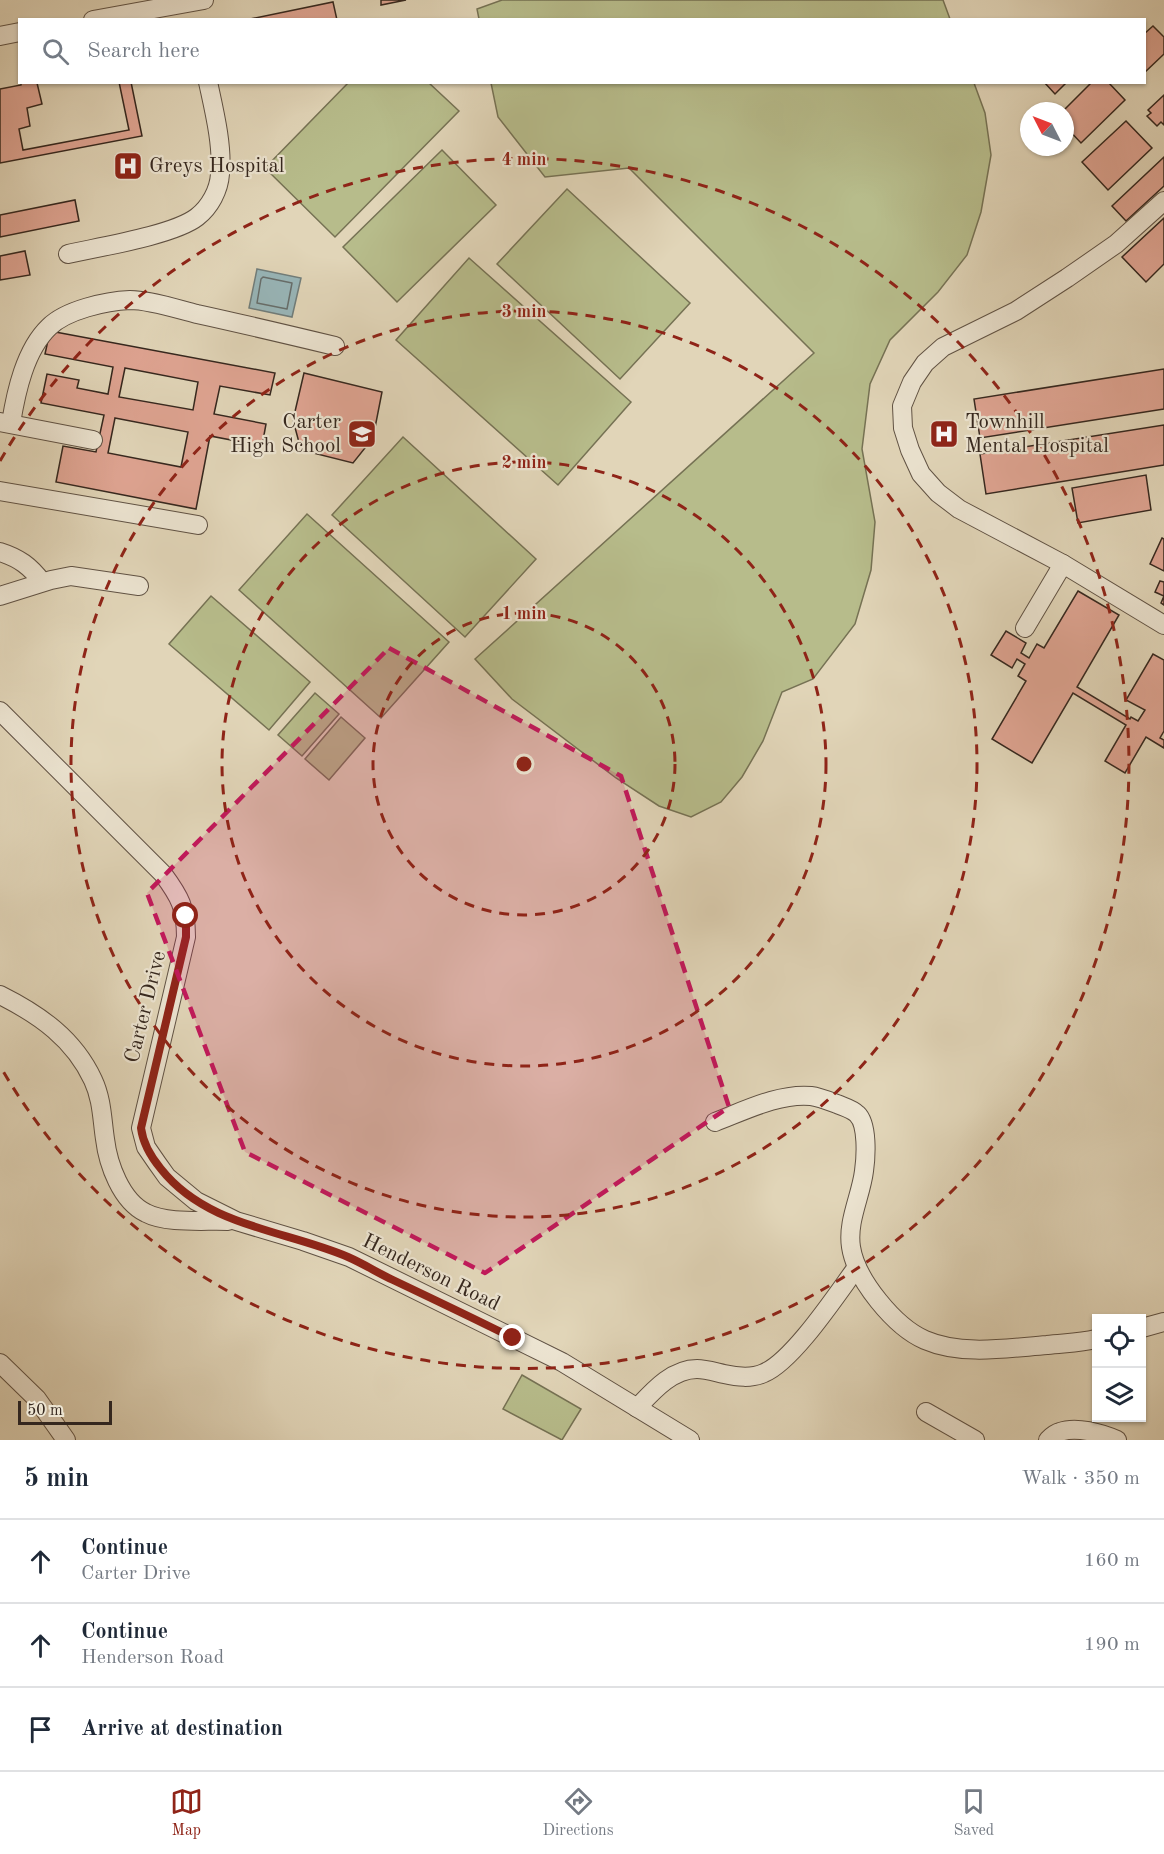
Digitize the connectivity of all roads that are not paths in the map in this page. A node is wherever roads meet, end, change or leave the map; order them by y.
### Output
1 (197, 7) edge
2 (109, 18) edge
3 (18, 32) edge
4 (0, 36) edge
5 (208, 84) edge
6 (1164, 201) edge
7 (68, 254) dead end
8 (335, 346) dead end
9 (5, 423) edge
10 (93, 440) dead end
11 (0, 491) edge
12 (198, 525) dead end
13 (0, 552) edge
14 (1063, 564) junction
15 (42, 582) junction
16 (138, 586) dead end
17 (0, 596) edge
18 (1164, 625) edge
19 (1025, 628) dead end
20 (0, 711) edge
21 (0, 995) edge
22 (715, 1122) dead end
23 (184, 1192) junction
24 (162, 1218) junction
25 (236, 1221) junction
26 (856, 1267) junction
27 (1164, 1322) edge
28 (1146, 1327) edge
29 (1092, 1339) edge
30 (0, 1363) edge
31 (637, 1408) junction
32 (926, 1412) dead end
33 (66, 1440) edge
34 (690, 1440) edge
35 (975, 1440) edge
36 (1048, 1440) edge
37 (1117, 1440) edge

1 - 2 street
3 - 4 street
5 - 7 street
6 - 14 street
8 - 9 street
9 - 10 street
11 - 12 street
13 - 15 street
14 - 18 street
14 - 19 street
15 - 16 street
15 - 17 street
20 - 23 street, Carter Drive
21 - 24 street, Henderson Road
22 - 26 street
23 - 24 street
23 - 25 street, Henderson Road
24 - 25 street, Henderson Road
25 - 31 street, Henderson Road
26 - 29 street
26 - 31 street
27 - 28 street
30 - 33 street
31 - 34 street, Henderson Road
32 - 35 street
36 - 37 street

